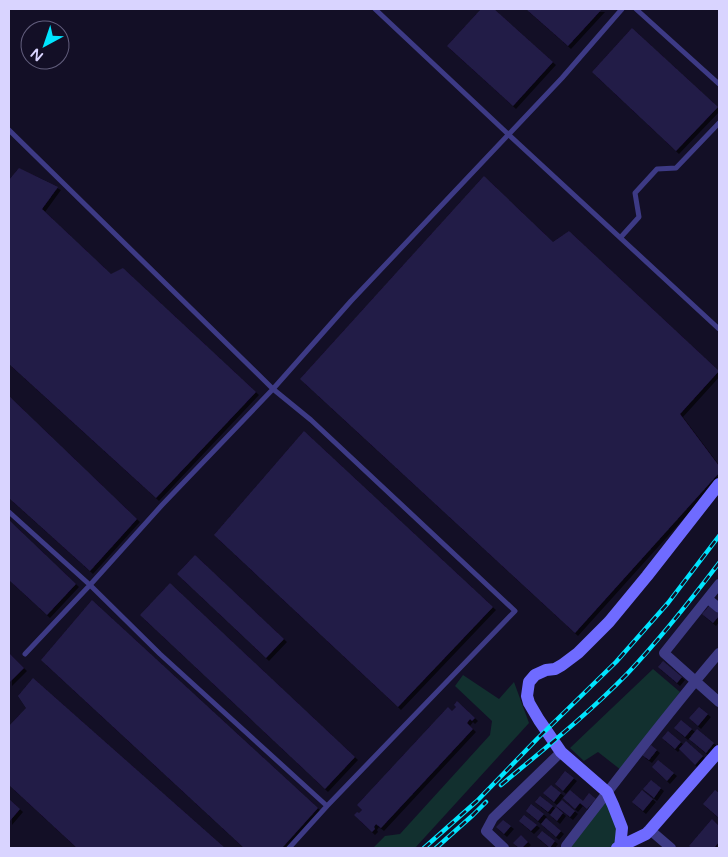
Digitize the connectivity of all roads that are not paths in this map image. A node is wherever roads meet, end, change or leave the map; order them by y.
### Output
1 (375, 9) edge
2 (622, 9) edge
3 (636, 9) edge
4 (719, 84) edge
5 (719, 123) edge
6 (9, 130) edge
7 (508, 134) junction
8 (621, 237) junction
9 (719, 328) edge
10 (273, 389) junction
11 (719, 484) edge
12 (9, 512) edge
13 (719, 584) edge
14 (90, 585) junction
15 (708, 599) junction
16 (719, 608) edge
17 (719, 653) edge
18 (25, 654) dead end
19 (695, 681) junction
20 (719, 702) edge
21 (719, 751) edge
22 (562, 752) junction
23 (607, 792) junction
24 (327, 806) junction
25 (650, 830) junction
26 (289, 848) edge
27 (504, 848) edge
28 (566, 848) edge
29 (619, 848) edge
30 (671, 848) edge

1 - 7 lane
2 - 7 lane
3 - 4 lane
5 - 8 lane
6 - 10 lane
7 - 8 lane
7 - 10 lane
8 - 9 lane
10 - 14 lane
10 - 24 lane
11 - 22 street
12 - 14 lane
13 - 15 street
14 - 18 lane
14 - 24 lane
15 - 16 street
15 - 19 street
17 - 19 street
19 - 20 street
19 - 23 street
21 - 25 street
22 - 23 street
22 - 27 street
23 - 28 street
23 - 29 street
24 - 26 lane
25 - 29 street
25 - 30 street

